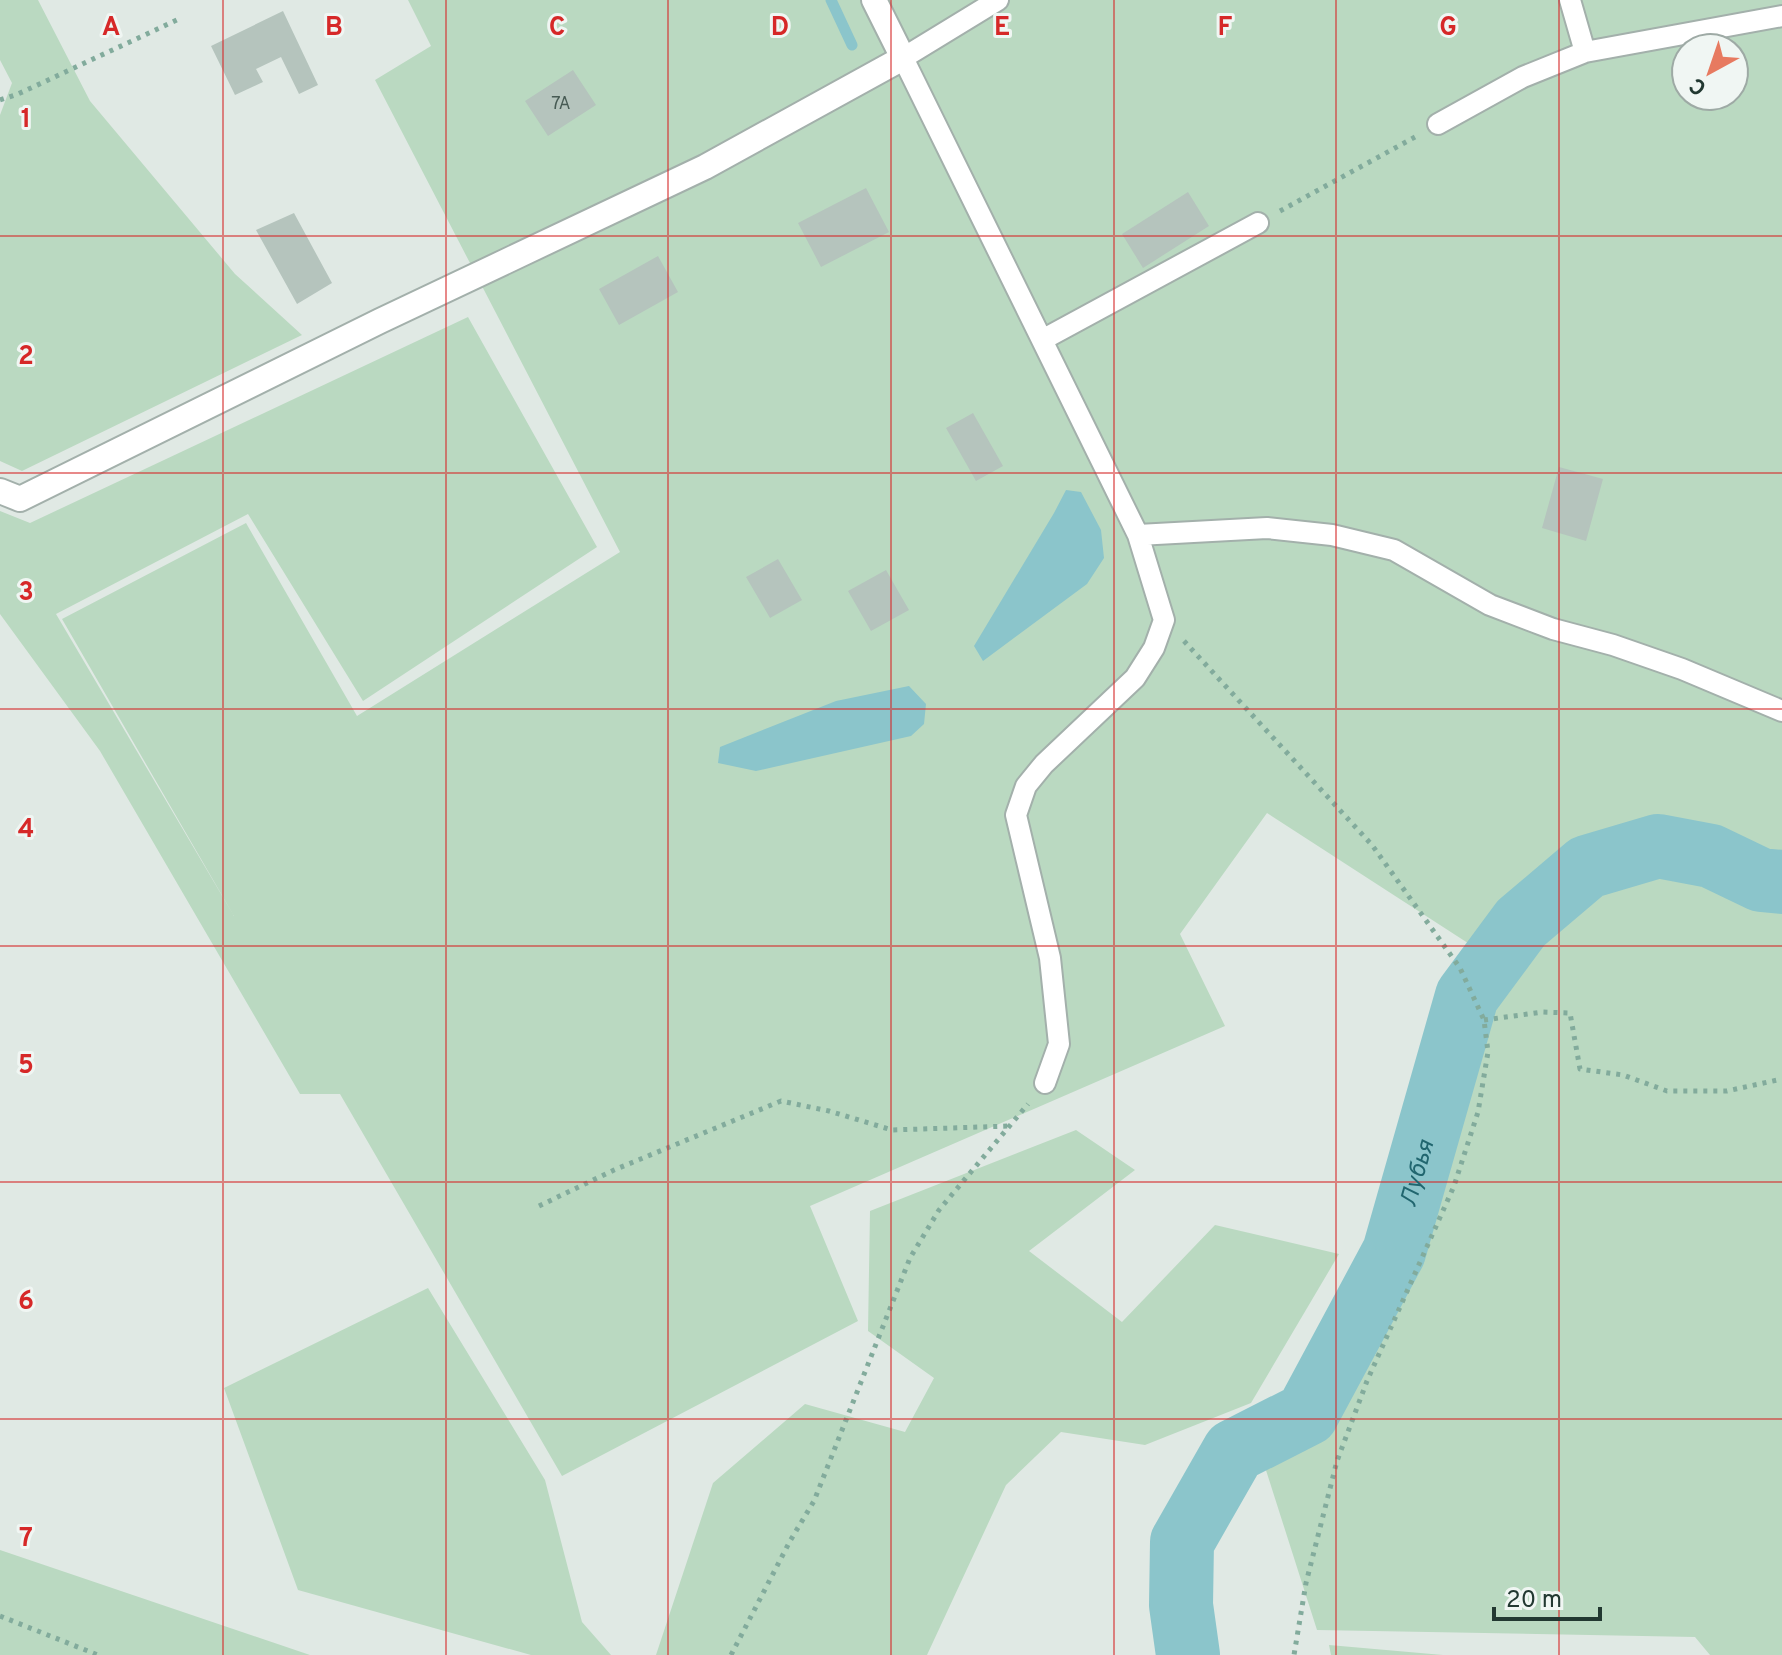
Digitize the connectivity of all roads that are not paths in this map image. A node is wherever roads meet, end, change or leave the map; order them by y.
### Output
1 (874, 0) edge
2 (998, 0) edge
3 (1570, 0) edge
4 (1782, 16) edge
5 (1585, 52) junction
6 (903, 58) junction
7 (1438, 124) road end
8 (1258, 223) road end
9 (1042, 340) junction
10 (0, 491) edge
11 (1138, 535) junction
12 (1782, 711) edge
13 (1045, 1083) road end

1 - 6 street
2 - 6 lane
3 - 5 lane
4 - 5 lane
5 - 7 lane
6 - 9 lane
6 - 10 street
8 - 9 lane
9 - 11 lane
11 - 12 lane
11 - 13 lane

